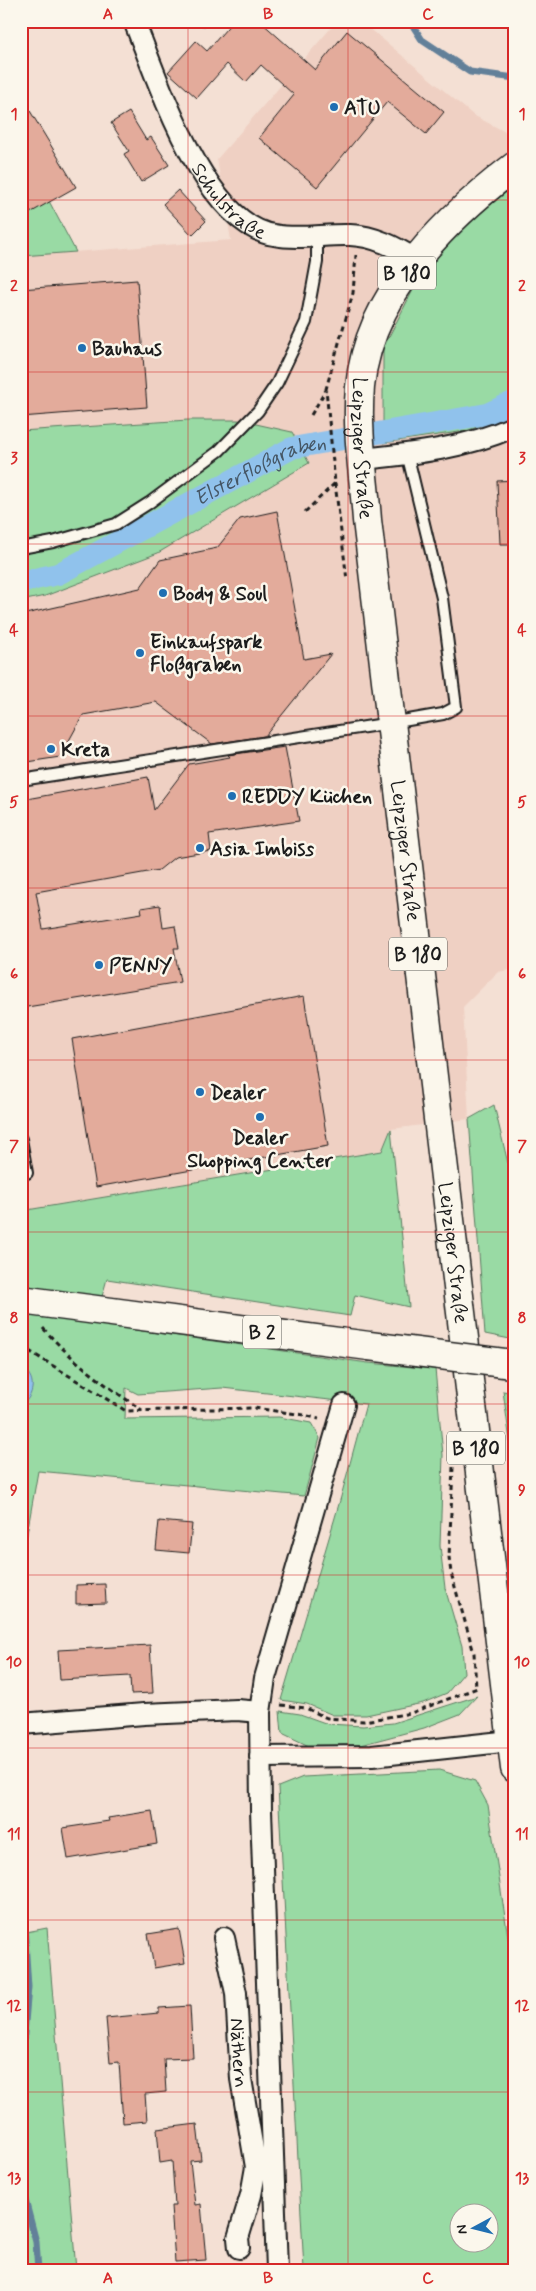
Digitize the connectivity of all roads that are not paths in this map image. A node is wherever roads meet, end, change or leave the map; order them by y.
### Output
1 (134, 21) edge
2 (515, 166) edge
3 (317, 236) junction
4 (416, 260) junction
5 (515, 426) edge
6 (408, 453) junction
7 (362, 454) junction
8 (21, 548) edge
9 (391, 723) junction
10 (21, 780) edge
11 (21, 1139) edge
12 (26, 1173) dead end
13 (21, 1300) edge
14 (513, 1364) edge
15 (344, 1405) dead end
16 (260, 1708) junction
17 (21, 1724) edge
18 (513, 1741) edge
19 (260, 1756) junction
20 (515, 1768) edge
21 (224, 1938) dead end
22 (265, 2168) junction
23 (239, 2248) dead end
24 (277, 2270) edge

1 - 3 street, Schulstraße
2 - 4 main road, Leipziger Straße / B 180
3 - 4 street, Schulstraße
3 - 8 lane
4 - 7 main road, Leipziger Straße / B 180
5 - 6 street
6 - 7 street
6 - 9 lane
7 - 9 main road, Leipziger Straße / B 180
9 - 10 lane
9 - 18 main road, Leipziger Straße / B 180
11 - 12 lane
13 - 14 main road, B 2, bridge
15 - 16 street
16 - 17 street
16 - 19 street
18 - 19 street
18 - 20 main road, Leipziger Straße / B 180
19 - 22 street
21 - 22 street, Näthern
22 - 23 street, Näthern
22 - 24 street

